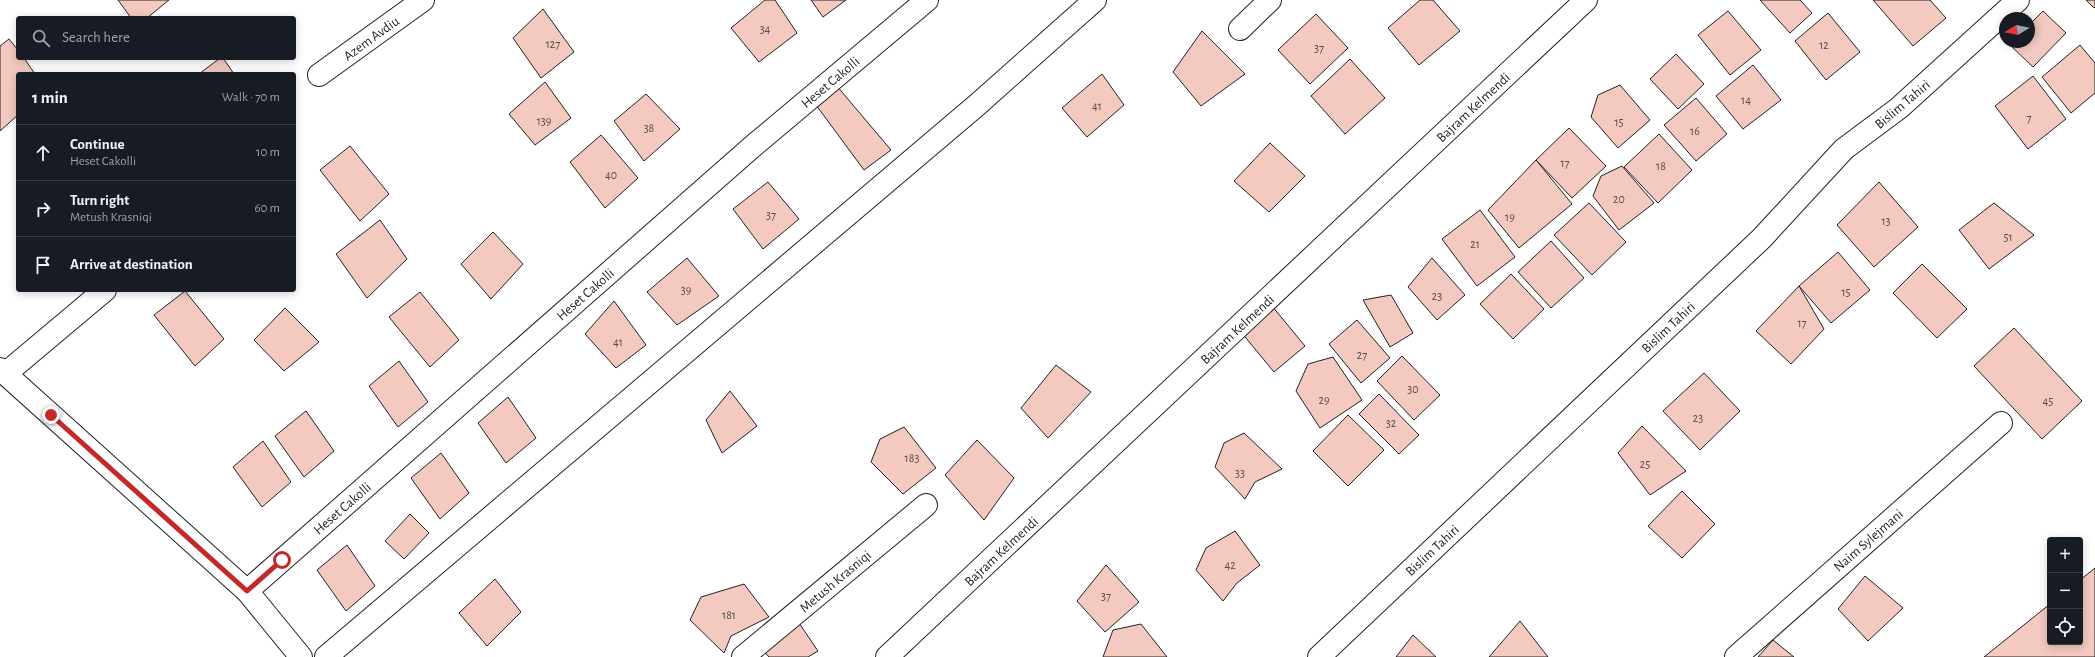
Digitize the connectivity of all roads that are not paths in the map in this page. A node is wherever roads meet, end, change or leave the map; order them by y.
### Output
1 (423, 0) edge
2 (927, 0) edge
3 (1095, 0) edge
4 (1270, 0) edge
5 (1586, 0) edge
6 (2018, 0) edge
7 (1240, 29) dead end
8 (319, 76) dead end
9 (102, 292) edge
10 (2, 372) edge
11 (2001, 422) dead end
12 (926, 505) dead end
13 (247, 591) junction
14 (301, 657) edge
15 (326, 657) edge
16 (743, 657) edge
17 (887, 657) edge
18 (1319, 657) edge
19 (1736, 657) edge

1 - 8 street, Azem Avdiu
2 - 13 street, Heset Cakolli
3 - 15 street
4 - 7 street
5 - 17 street, Bajram Kelmendi
6 - 18 street, Bislim Tahiri
9 - 10 street
10 - 13 street
11 - 19 street, Naim Sylejmani
12 - 16 street, Metush Krasniqi
13 - 14 street

